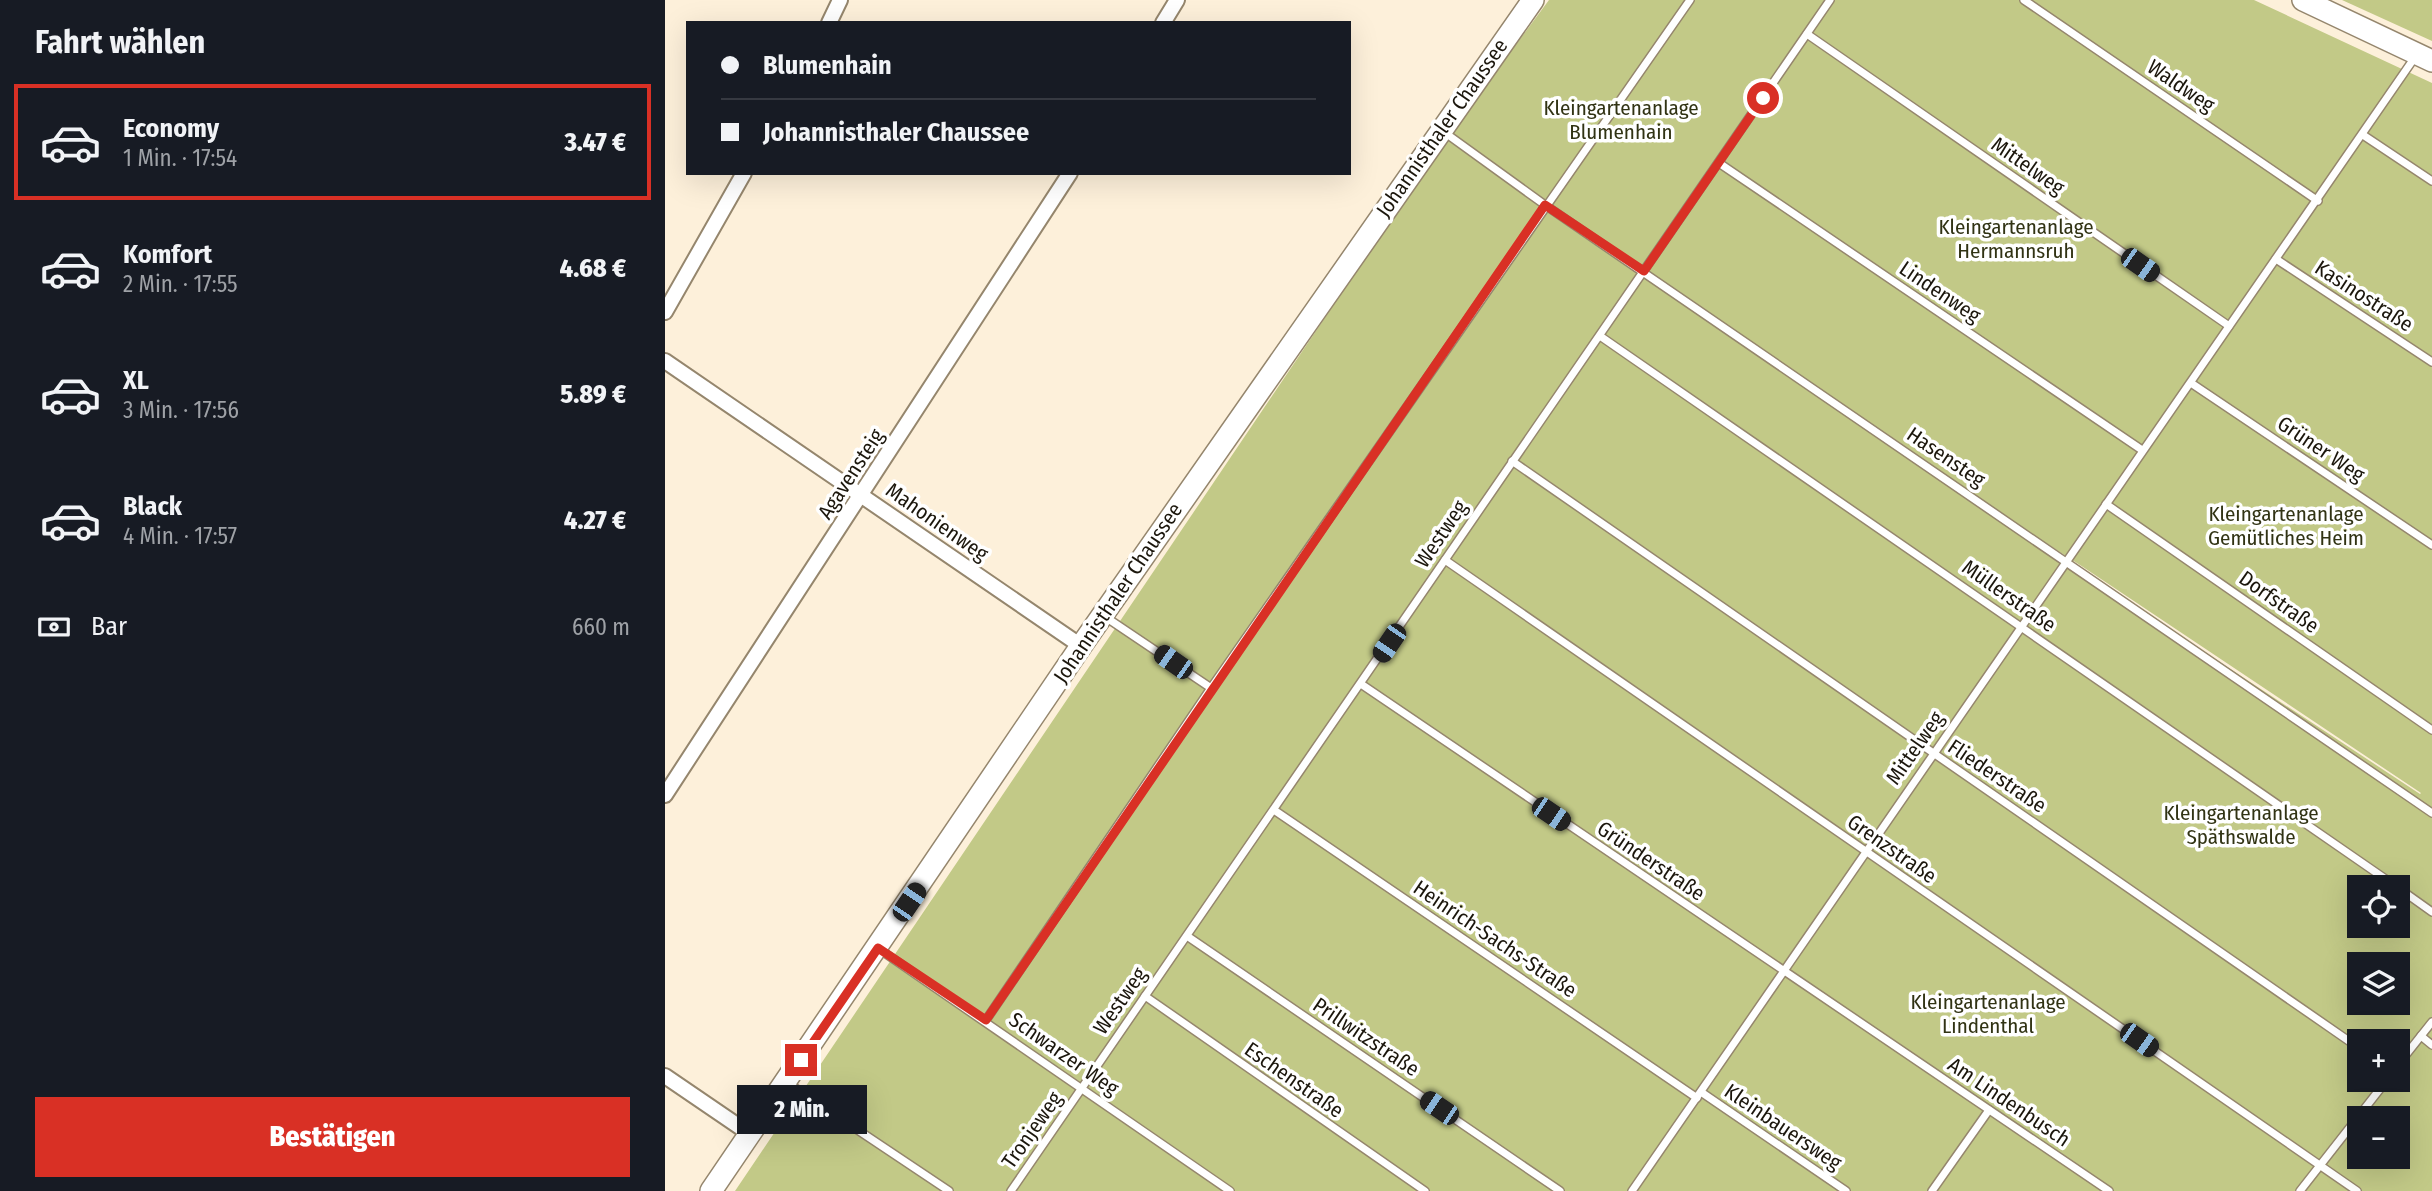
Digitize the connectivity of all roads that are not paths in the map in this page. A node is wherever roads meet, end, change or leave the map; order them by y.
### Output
1 (841, 0) edge
2 (1177, 0) edge
3 (1533, 0) edge
4 (1690, 0) edge
5 (1830, 0) edge
6 (2024, 0) edge
7 (2303, 0) edge
8 (830, 21) edge
9 (1164, 21) edge
10 (1807, 34) junction
11 (2424, 57) edge
12 (1441, 129) junction
13 (2363, 135) junction
14 (1719, 163) junction
15 (743, 175) edge
16 (1069, 175) edge
17 (2432, 181) edge
18 (2318, 201) junction
19 (1545, 205) junction
20 (2276, 259) junction
21 (1644, 271) junction
22 (665, 312) edge
23 (2229, 327) junction
24 (1600, 336) junction
25 (665, 361) edge
26 (2432, 362) edge
27 (2191, 383) junction
28 (2142, 450) junction
29 (1512, 461) junction
30 (863, 495) junction
31 (2106, 503) junction
32 (2432, 545) edge
33 (1445, 560) junction
34 (2067, 561) junction
35 (1103, 615) junction
36 (2022, 626) junction
37 (1081, 646) junction
38 (1361, 684) junction
39 (1211, 688) junction
40 (2432, 730) edge
41 (1933, 753) junction
42 (665, 795) edge
43 (1274, 810) junction
44 (2432, 813) edge
45 (1865, 852) junction
46 (2380, 875) edge
47 (2410, 896) edge
48 (2432, 912) edge
49 (1187, 936) junction
50 (878, 948) junction
51 (1784, 971) junction
52 (1145, 996) junction
53 (986, 1020) junction
54 (2432, 1022) edge
55 (2421, 1036) junction
56 (2347, 1040) edge
57 (2432, 1045) edge
58 (2410, 1050) edge
59 (665, 1076) edge
60 (786, 1082) junction
61 (1082, 1088) junction
62 (2377, 1092) edge
63 (1699, 1095) junction
64 (1989, 1110) junction
65 (751, 1134) junction
66 (2321, 1165) junction
67 (1226, 1190) edge
68 (1635, 1190) edge
69 (711, 1191) edge
70 (949, 1191) edge
71 (1011, 1191) edge
72 (1425, 1191) edge
73 (1560, 1191) edge
74 (1846, 1191) edge
75 (1932, 1191) edge
76 (2109, 1191) edge
77 (2300, 1191) edge
78 (2357, 1191) edge

1 - 8 street
2 - 9 street
3 - 12 street, Johannisthaler Chaussee
4 - 19 lane
5 - 10 lane, Westweg
6 - 18 lane, Waldweg
7 - 11 street
10 - 14 lane, Westweg
10 - 23 lane, Mittelweg
11 - 13 lane, Mittelweg
12 - 19 lane, Hasensteg
12 - 35 street, Johannisthaler Chaussee
13 - 17 lane
13 - 18 lane, Mittelweg
14 - 21 lane, Westweg
14 - 28 lane, Lindenweg
15 - 22 street
16 - 30 street, Agavensteig
18 - 20 lane, Mittelweg
19 - 21 lane, Hasensteg
19 - 39 lane
20 - 23 lane, Mittelweg
20 - 26 lane, Kasinostraße
21 - 24 lane, Westweg
21 - 34 lane, Hasensteg
23 - 27 lane, Mittelweg
24 - 29 lane, Westweg
24 - 36 lane, Müllerstraße
25 - 30 street, Mahonienweg
27 - 28 lane, Mittelweg
27 - 32 lane, Grüner Weg
28 - 31 lane, Mittelweg
29 - 33 lane, Westweg
29 - 41 lane, Fliederstraße
30 - 37 street, Mahonienweg
30 - 42 street, Agavensteig
31 - 34 lane, Mittelweg
31 - 40 lane, Dorfstraße
33 - 38 lane, Westweg
33 - 45 lane, Grenzstraße
34 - 36 lane, Mittelweg
34 - 44 lane, Hasensteg
35 - 37 street, Johannisthaler Chaussee
35 - 39 lane
36 - 41 lane, Mittelweg
36 - 46 lane, Müllerstraße
37 - 50 street, Johannisthaler Chaussee
38 - 43 lane, Westweg
38 - 51 lane, Gründerstraße
39 - 53 lane
41 - 45 lane, Mittelweg
41 - 56 lane, Fliederstraße
43 - 49 lane, Westweg
43 - 63 lane, Heinrich-Sachs-Straße
45 - 51 lane, Mittelweg
45 - 66 lane, Grenzstraße
47 - 48 lane, Müllerstraße
49 - 52 lane, Westweg
49 - 73 lane, Prillwitzstraße
50 - 53 lane, Schwarzer Weg
50 - 60 street, Johannisthaler Chaussee
51 - 63 lane, Mittelweg
51 - 64 lane, Am Lindenbusch
52 - 61 lane, Westweg
52 - 72 lane, Eschenstraße
53 - 61 lane, Schwarzer Weg
54 - 55 lane
55 - 57 lane
55 - 58 lane
59 - 65 street
60 - 65 street, Johannisthaler Chaussee
60 - 70 lane
61 - 67 lane, Schwarzer Weg
61 - 71 lane, Tronjeweg
62 - 66 lane
63 - 68 lane, Mittelweg
63 - 74 lane, Kleinbauersweg
64 - 75 lane
64 - 76 lane, Am Lindenbusch
65 - 69 street, Johannisthaler Chaussee
66 - 77 lane
66 - 78 lane, Grenzstraße

